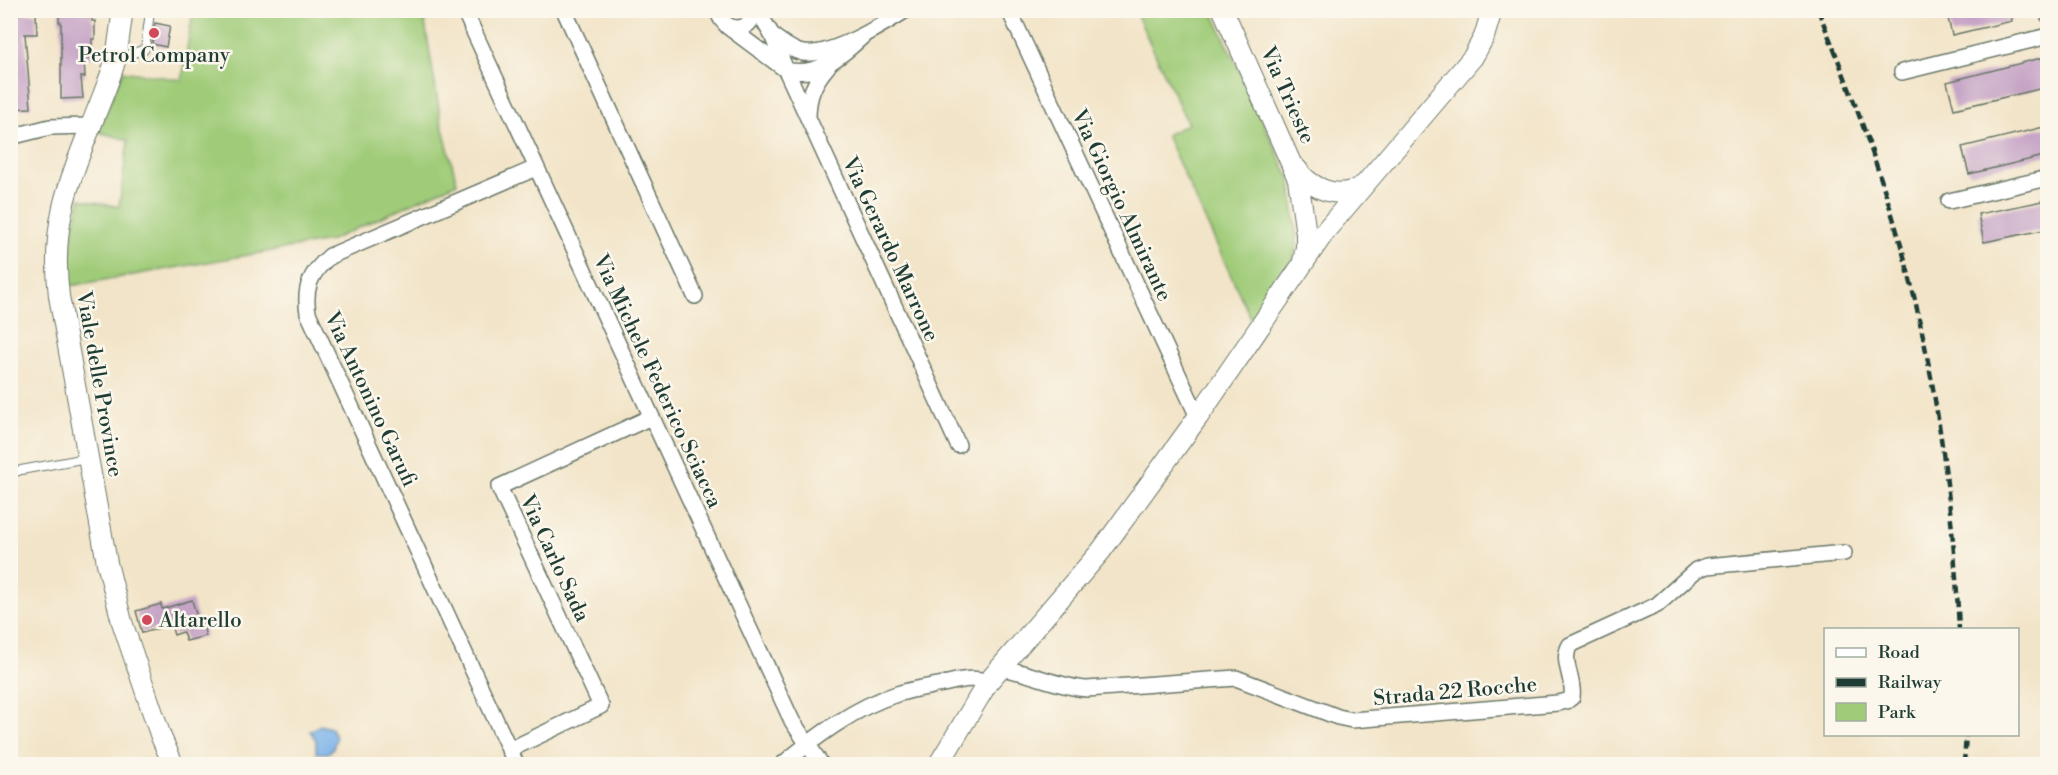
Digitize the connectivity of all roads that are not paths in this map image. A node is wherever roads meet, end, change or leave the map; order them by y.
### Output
1 (123, 10) edge
2 (148, 10) edge
3 (464, 10) edge
4 (564, 10) edge
5 (706, 10) edge
6 (756, 10) edge
7 (906, 10) edge
8 (1009, 10) edge
9 (1223, 10) edge
10 (1492, 10) edge
11 (722, 20) edge
12 (772, 35) junction
13 (864, 35) junction
14 (2048, 36) edge
15 (115, 60) junction
16 (831, 63) junction
17 (786, 70) junction
18 (1902, 72) dead end
19 (808, 117) junction
20 (90, 126) junction
21 (10, 137) edge
22 (536, 168) junction
23 (2048, 178) edge
24 (1362, 186) junction
25 (1309, 191) junction
26 (1949, 201) dead end
27 (1331, 223) junction
28 (1301, 268) junction
29 (695, 296) dead end
30 (651, 417) junction
31 (1198, 417) junction
32 (958, 445) dead end
33 (89, 458) junction
34 (10, 474) edge
35 (1844, 553) dead end
36 (994, 675) junction
37 (807, 745) junction
38 (509, 750) junction
39 (173, 765) edge
40 (516, 765) edge
41 (783, 765) edge
42 (821, 765) edge
43 (939, 765) edge

1 - 15 street, Viale delle Province
2 - 15 lane
3 - 22 street, Via Michele Federico Sciacca
4 - 29 street
5 - 11 street
6 - 11 street
6 - 12 street, Via Gerardo Marrone
7 - 13 street
8 - 31 street, Via Giorgio Almirante
9 - 25 street, Via Trieste
10 - 24 street
11 - 17 street
12 - 13 street
12 - 17 street, Via Gerardo Marrone
13 - 16 street
14 - 18 street
15 - 20 street, Viale delle Province
16 - 17 street
16 - 19 street
17 - 19 street, Via Gerardo Marrone
19 - 32 street, Via Gerardo Marrone
20 - 21 street
20 - 33 street, Viale delle Province
22 - 30 street, Via Michele Federico Sciacca
22 - 38 street, Via Antonino Garufi
23 - 26 street
24 - 25 street
24 - 27 street
25 - 27 street
25 - 28 street
27 - 28 street
28 - 31 street
30 - 37 street, Via Michele Federico Sciacca
30 - 38 street, Via Carlo Sada
31 - 36 street
33 - 34 lane
33 - 39 street, Viale delle Province
35 - 36 street, Strada 22 Rocche
36 - 37 street
36 - 43 street
37 - 41 street
37 - 42 street, Via Michele Federico Sciacca
38 - 40 street, Via Antonino Garufi

